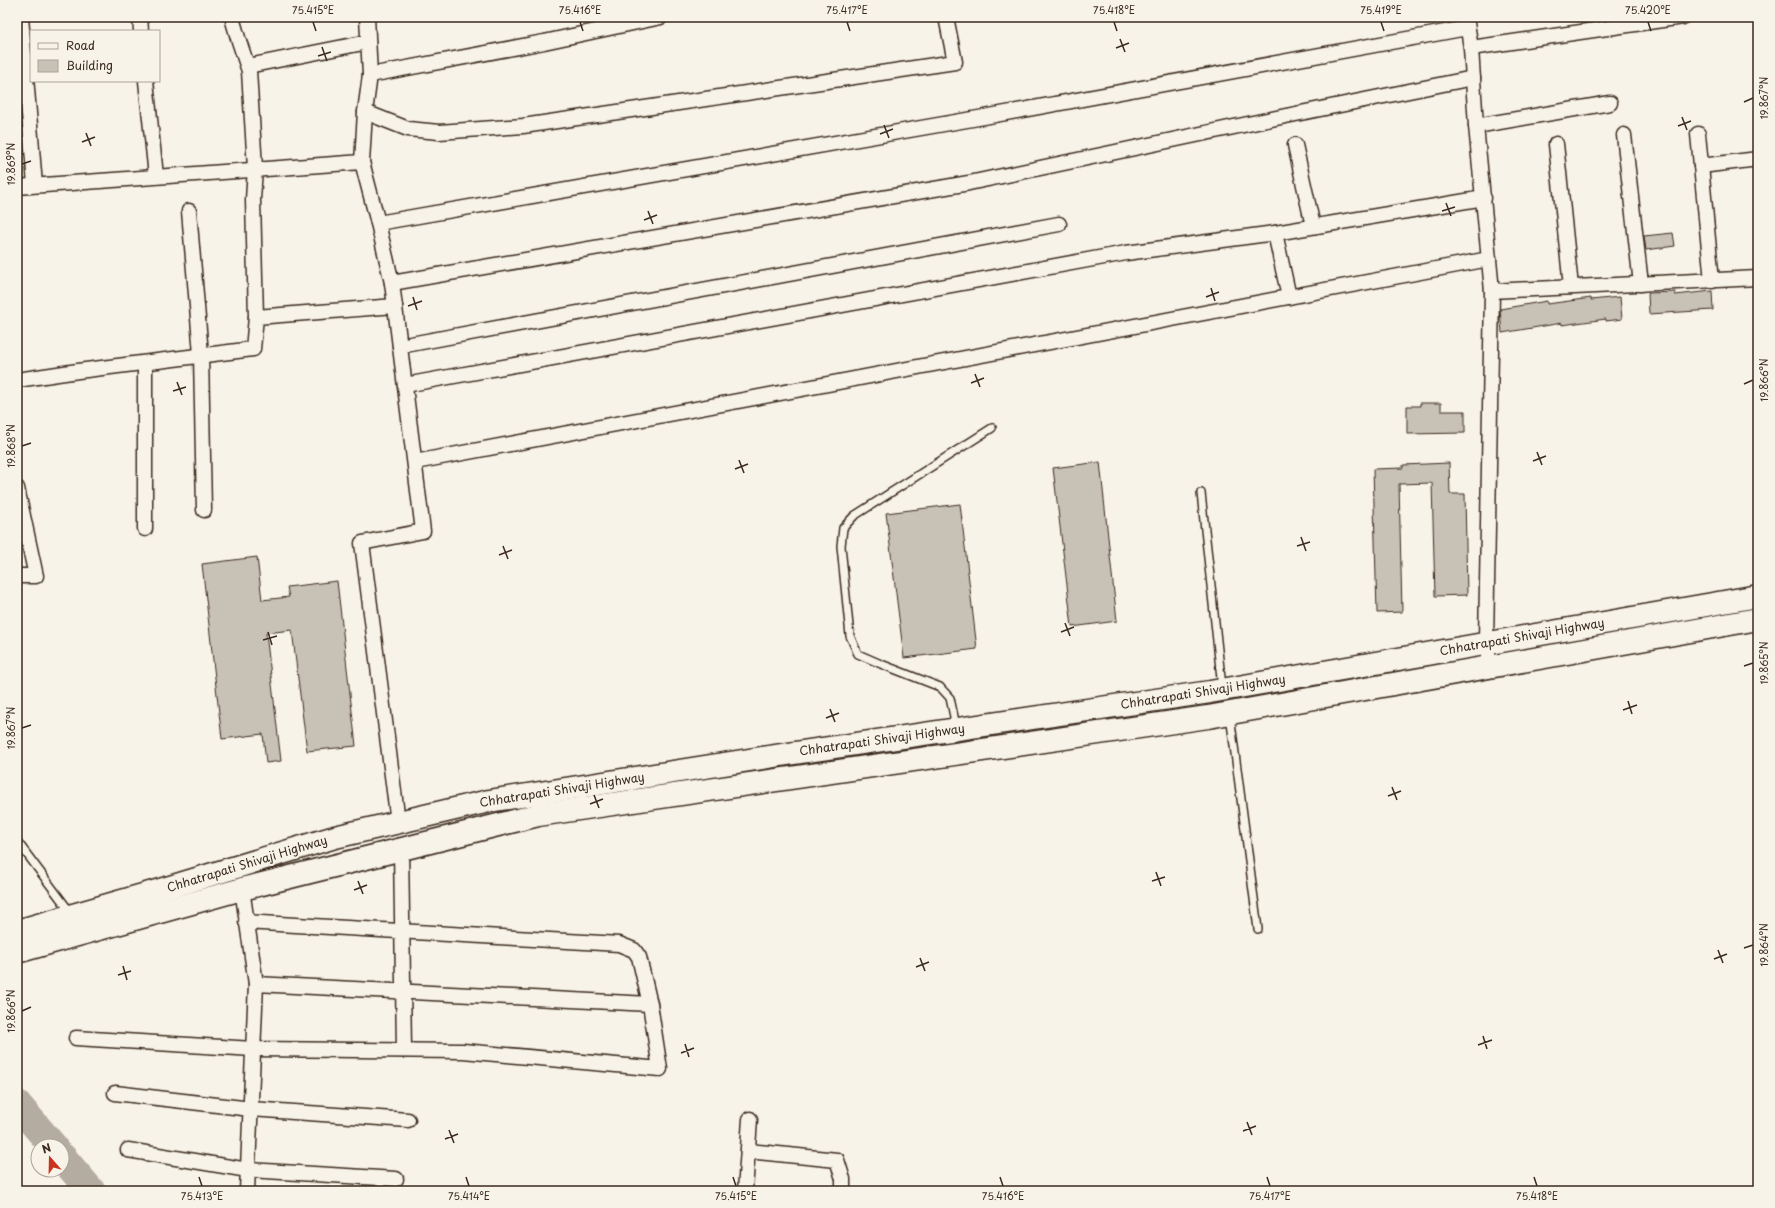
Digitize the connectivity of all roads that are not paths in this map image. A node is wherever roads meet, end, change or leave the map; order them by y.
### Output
1 (21, 17) edge
2 (140, 17) edge
3 (234, 17) edge
4 (367, 17) edge
5 (661, 17) edge
6 (946, 17) edge
7 (1683, 17) edge
8 (1467, 23) edge
9 (141, 30) edge
10 (26, 38) edge
11 (368, 42) junction
12 (1471, 48) junction
13 (248, 66) junction
14 (370, 75) junction
15 (1473, 78) junction
16 (146, 82) edge
17 (1610, 103) dead end
18 (365, 112) junction
19 (1476, 126) junction
20 (1698, 134) dead end
21 (1624, 135) dead end
22 (1556, 144) dead end
23 (1295, 145) dead end
24 (1758, 159) edge
25 (362, 162) junction
26 (1701, 166) junction
27 (255, 168) junction
28 (156, 176) junction
29 (35, 185) junction
30 (17, 187) edge
31 (1484, 198) junction
32 (189, 211) dead end
33 (378, 223) junction
34 (1059, 224) dead end
35 (1313, 226) junction
36 (1275, 233) junction
37 (1489, 259) junction
38 (1758, 278) edge
39 (1712, 281) junction
40 (392, 283) junction
41 (1641, 284) junction
42 (1571, 287) junction
43 (1492, 291) junction
44 (1289, 297) junction
45 (395, 306) junction
46 (256, 317) junction
47 (400, 346) junction
48 (201, 354) junction
49 (145, 363) junction
50 (17, 380) edge
51 (405, 385) junction
52 (992, 428) dead end
53 (414, 462) junction
54 (17, 488) edge
55 (1201, 493) dead end
56 (204, 510) dead end
57 (145, 529) dead end
58 (17, 576) edge
59 (1758, 596) edge
60 (1758, 619) edge
61 (1486, 642) junction
62 (1490, 667) junction
63 (1222, 690) junction
64 (1229, 713) junction
65 (957, 729) junction
66 (398, 822) junction
67 (17, 841) edge
68 (401, 848) junction
69 (242, 889) junction
70 (72, 915) junction
71 (246, 922) junction
72 (1258, 929) dead end
73 (402, 930) junction
74 (19, 942) edge
75 (256, 984) junction
76 (403, 991) junction
77 (650, 1004) junction
78 (76, 1038) dead end
79 (253, 1049) junction
80 (404, 1050) junction
81 (115, 1093) dead end
82 (251, 1109) junction
83 (750, 1119) dead end
84 (408, 1120) dead end
85 (128, 1150) dead end
86 (748, 1151) junction
87 (248, 1170) junction
88 (396, 1178) dead end
89 (247, 1191) edge
90 (746, 1191) edge
91 (843, 1191) edge

1 - 10 street
2 - 9 street
3 - 13 street
4 - 11 street
5 - 14 street
6 - 18 street
7 - 12 street
8 - 12 street
8 - 33 street
10 - 29 street
11 - 13 street
11 - 14 street
12 - 15 street
13 - 27 street
14 - 18 street
15 - 19 street
15 - 40 street
16 - 28 street
17 - 19 street
18 - 25 street
19 - 31 street
20 - 26 street
21 - 41 street
22 - 42 street
23 - 35 street
24 - 26 street
25 - 27 street
25 - 33 street
26 - 39 street
27 - 28 street
27 - 46 street
28 - 29 street
29 - 30 street
31 - 35 street
31 - 37 street
32 - 48 street
33 - 40 street
34 - 47 street
35 - 36 street
36 - 44 street
36 - 51 street
37 - 43 street
37 - 44 street
38 - 39 street
39 - 41 street
40 - 45 street
41 - 42 street
42 - 43 street
43 - 61 street
44 - 53 street
45 - 46 street
45 - 47 street
46 - 48 street
47 - 51 street
48 - 49 street
48 - 56 street
49 - 50 street
49 - 57 street
51 - 53 street
52 - 65 lane
53 - 66 street
54 - 58 street
55 - 63 lane
59 - 61 main road, Chhatrapati Shivaji Highway
60 - 62 main road, Chhatrapati Shivaji Highway
61 - 62 street
61 - 63 main road, Chhatrapati Shivaji Highway
62 - 64 main road, Chhatrapati Shivaji Highway
63 - 65 main road, Chhatrapati Shivaji Highway
64 - 68 main road, Chhatrapati Shivaji Highway
64 - 72 lane
65 - 66 main road, Chhatrapati Shivaji Highway
66 - 70 main road, Chhatrapati Shivaji Highway
67 - 70 lane
68 - 69 main road, Chhatrapati Shivaji Highway
68 - 73 street
69 - 71 street
69 - 74 main road, Chhatrapati Shivaji Highway
70 - 74 main road, Chhatrapati Shivaji Highway
71 - 73 street
71 - 75 street
73 - 76 street
73 - 77 street
75 - 76 street
75 - 79 street
76 - 77 street
76 - 80 street
77 - 80 street
78 - 79 street
79 - 80 street
79 - 82 street
81 - 82 street
82 - 84 street
82 - 87 street
83 - 86 street
85 - 87 street
86 - 90 street
86 - 91 street
87 - 88 street
87 - 89 street

